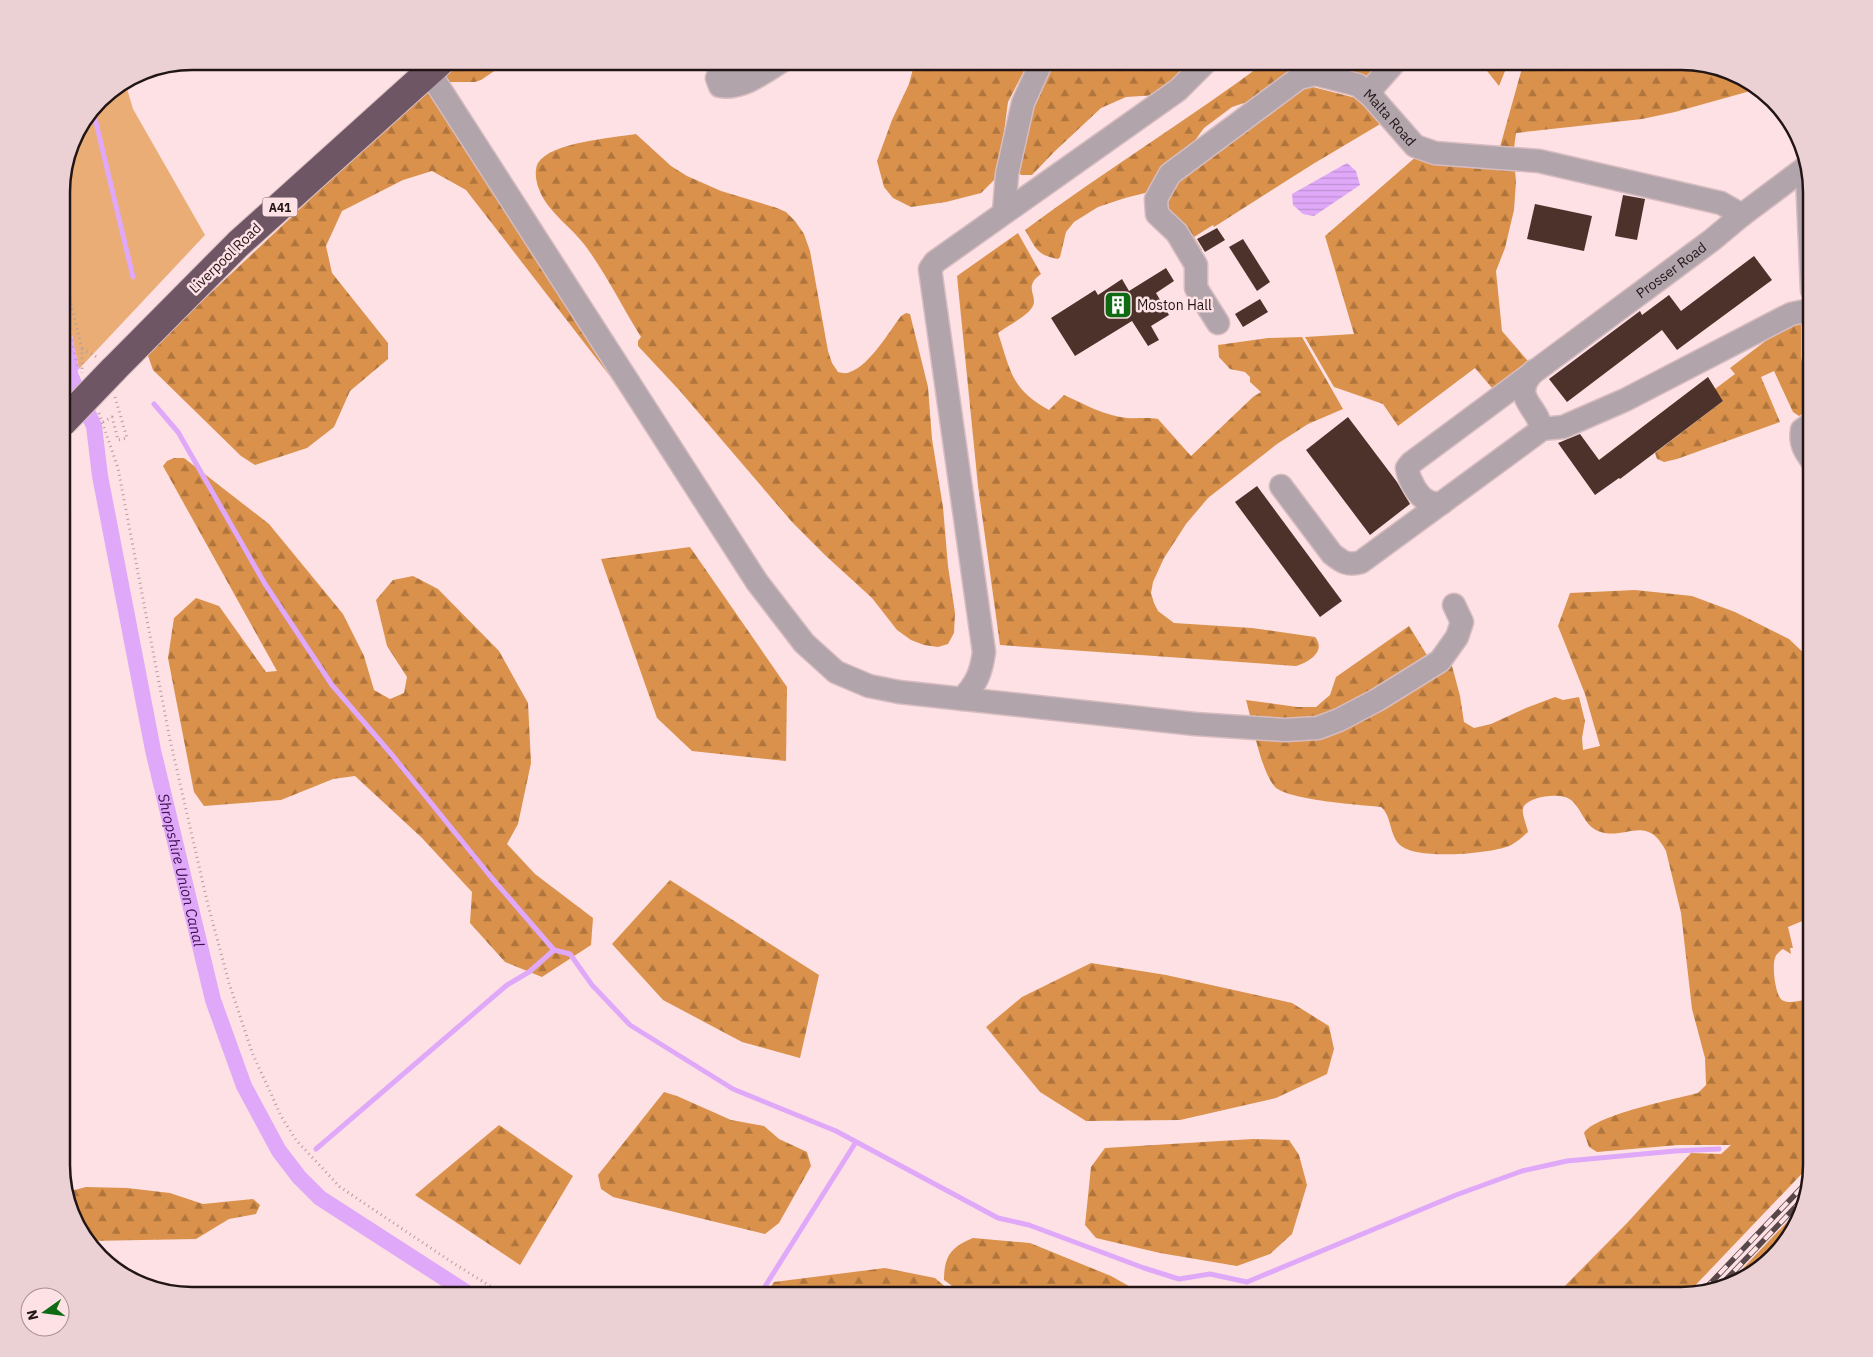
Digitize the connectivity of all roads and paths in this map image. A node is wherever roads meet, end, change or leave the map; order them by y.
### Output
1 (432, 70) edge
2 (437, 70) edge
3 (1038, 70) edge
4 (1198, 70) edge
5 (1388, 70) edge
6 (1372, 97) junction
7 (1801, 170) edge
8 (1004, 212) junction
9 (1742, 214) junction
10 (70, 299) edge
11 (1803, 310) edge
12 (1218, 323) dead end
13 (113, 370) junction
14 (1534, 371) junction
15 (85, 380) dead end
16 (98, 411) dead end
17 (70, 415) edge
18 (103, 422) junction
19 (1541, 429) junction
20 (1803, 429) edge
21 (1803, 447) edge
22 (1281, 486) dead end
23 (1442, 503) junction
24 (1454, 604) dead end
25 (962, 699) junction
26 (492, 1287) edge

1 - 13 highway, Liverpool Road / A41
2 - 25 street
3 - 8 street
4 - 8 street
5 - 6 street
6 - 9 street, Malta Road
6 - 12 street, Malta Road
7 - 9 street, Prosser Road
8 - 25 street
9 - 14 street, Prosser Road
10 - 15 path
11 - 19 street
13 - 17 highway, Liverpool Road / A41, bridge
13 - 18 path
14 - 19 street
14 - 23 street, Prosser Road
16 - 18 path
18 - 26 path
19 - 23 street
20 - 21 street
22 - 23 street
24 - 25 street

